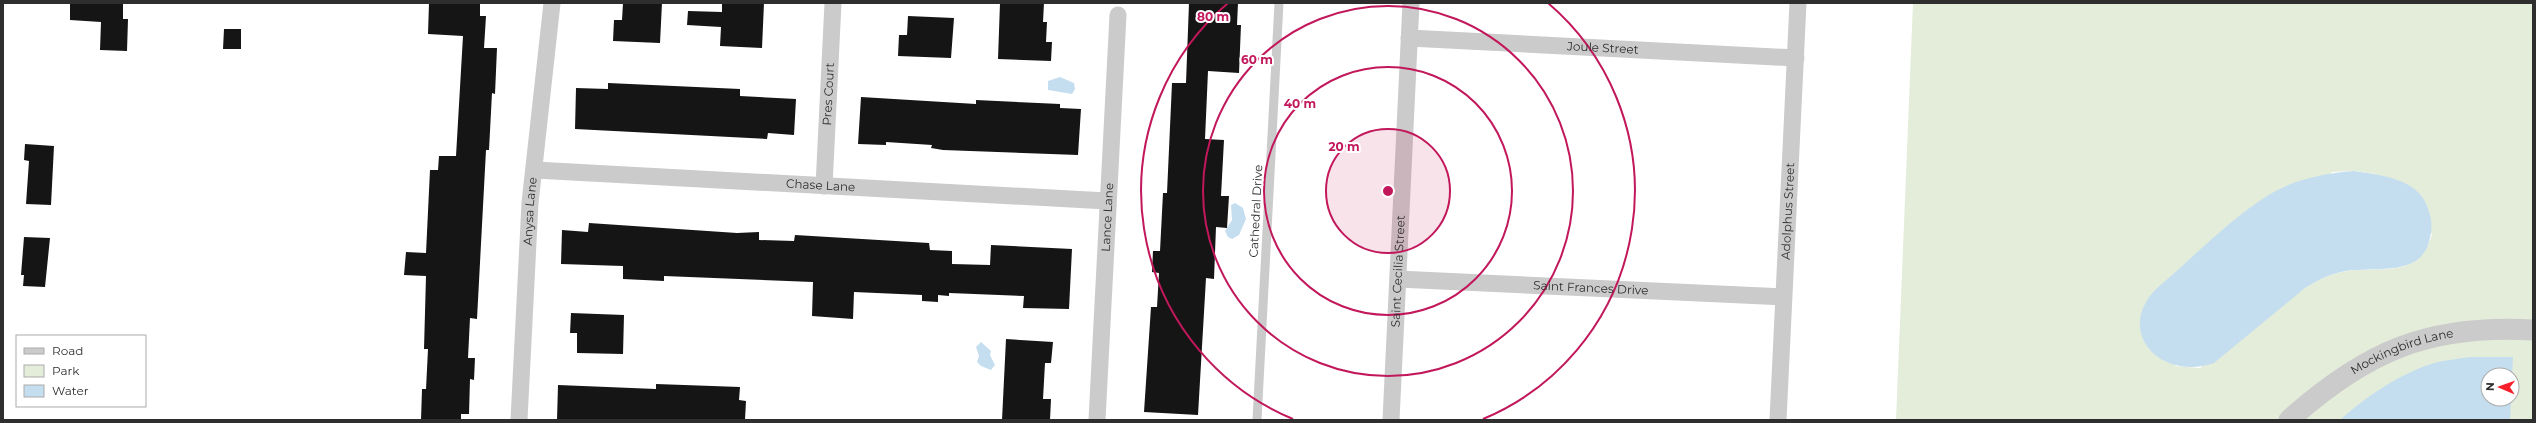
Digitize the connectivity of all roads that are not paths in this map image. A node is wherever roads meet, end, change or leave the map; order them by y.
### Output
1 (552, 3) edge
2 (833, 3) edge
3 (1279, 3) edge
4 (1412, 3) edge
5 (1798, 3) edge
6 (1118, 15) dead end
7 (1409, 38) junction
8 (1796, 58) junction
9 (535, 170) junction
10 (824, 186) junction
11 (1107, 201) junction
12 (1398, 279) junction
13 (1783, 297) junction
14 (2533, 330) edge
15 (519, 420) edge
16 (1097, 420) edge
17 (1257, 420) edge
18 (1391, 420) edge
19 (1778, 420) edge
20 (2289, 420) edge

1 - 9 street, Anysa Lane
2 - 10 street, Pres Court
3 - 17 lane, Cathedral Drive
4 - 7 street, Saint Cecilia Street
5 - 8 street, Adolphus Street
6 - 11 street, Lance Lane
7 - 8 street, Joule Street
7 - 12 street, Saint Cecilia Street
8 - 13 street, Adolphus Street
9 - 10 street, Chase Lane
9 - 15 street, Anysa Lane
10 - 11 street, Chase Lane
11 - 16 street, Lance Lane
12 - 13 street, Saint Frances Drive
12 - 18 street, Saint Cecilia Street
13 - 19 street, Adolphus Street
14 - 20 street, Mockingbird Lane

